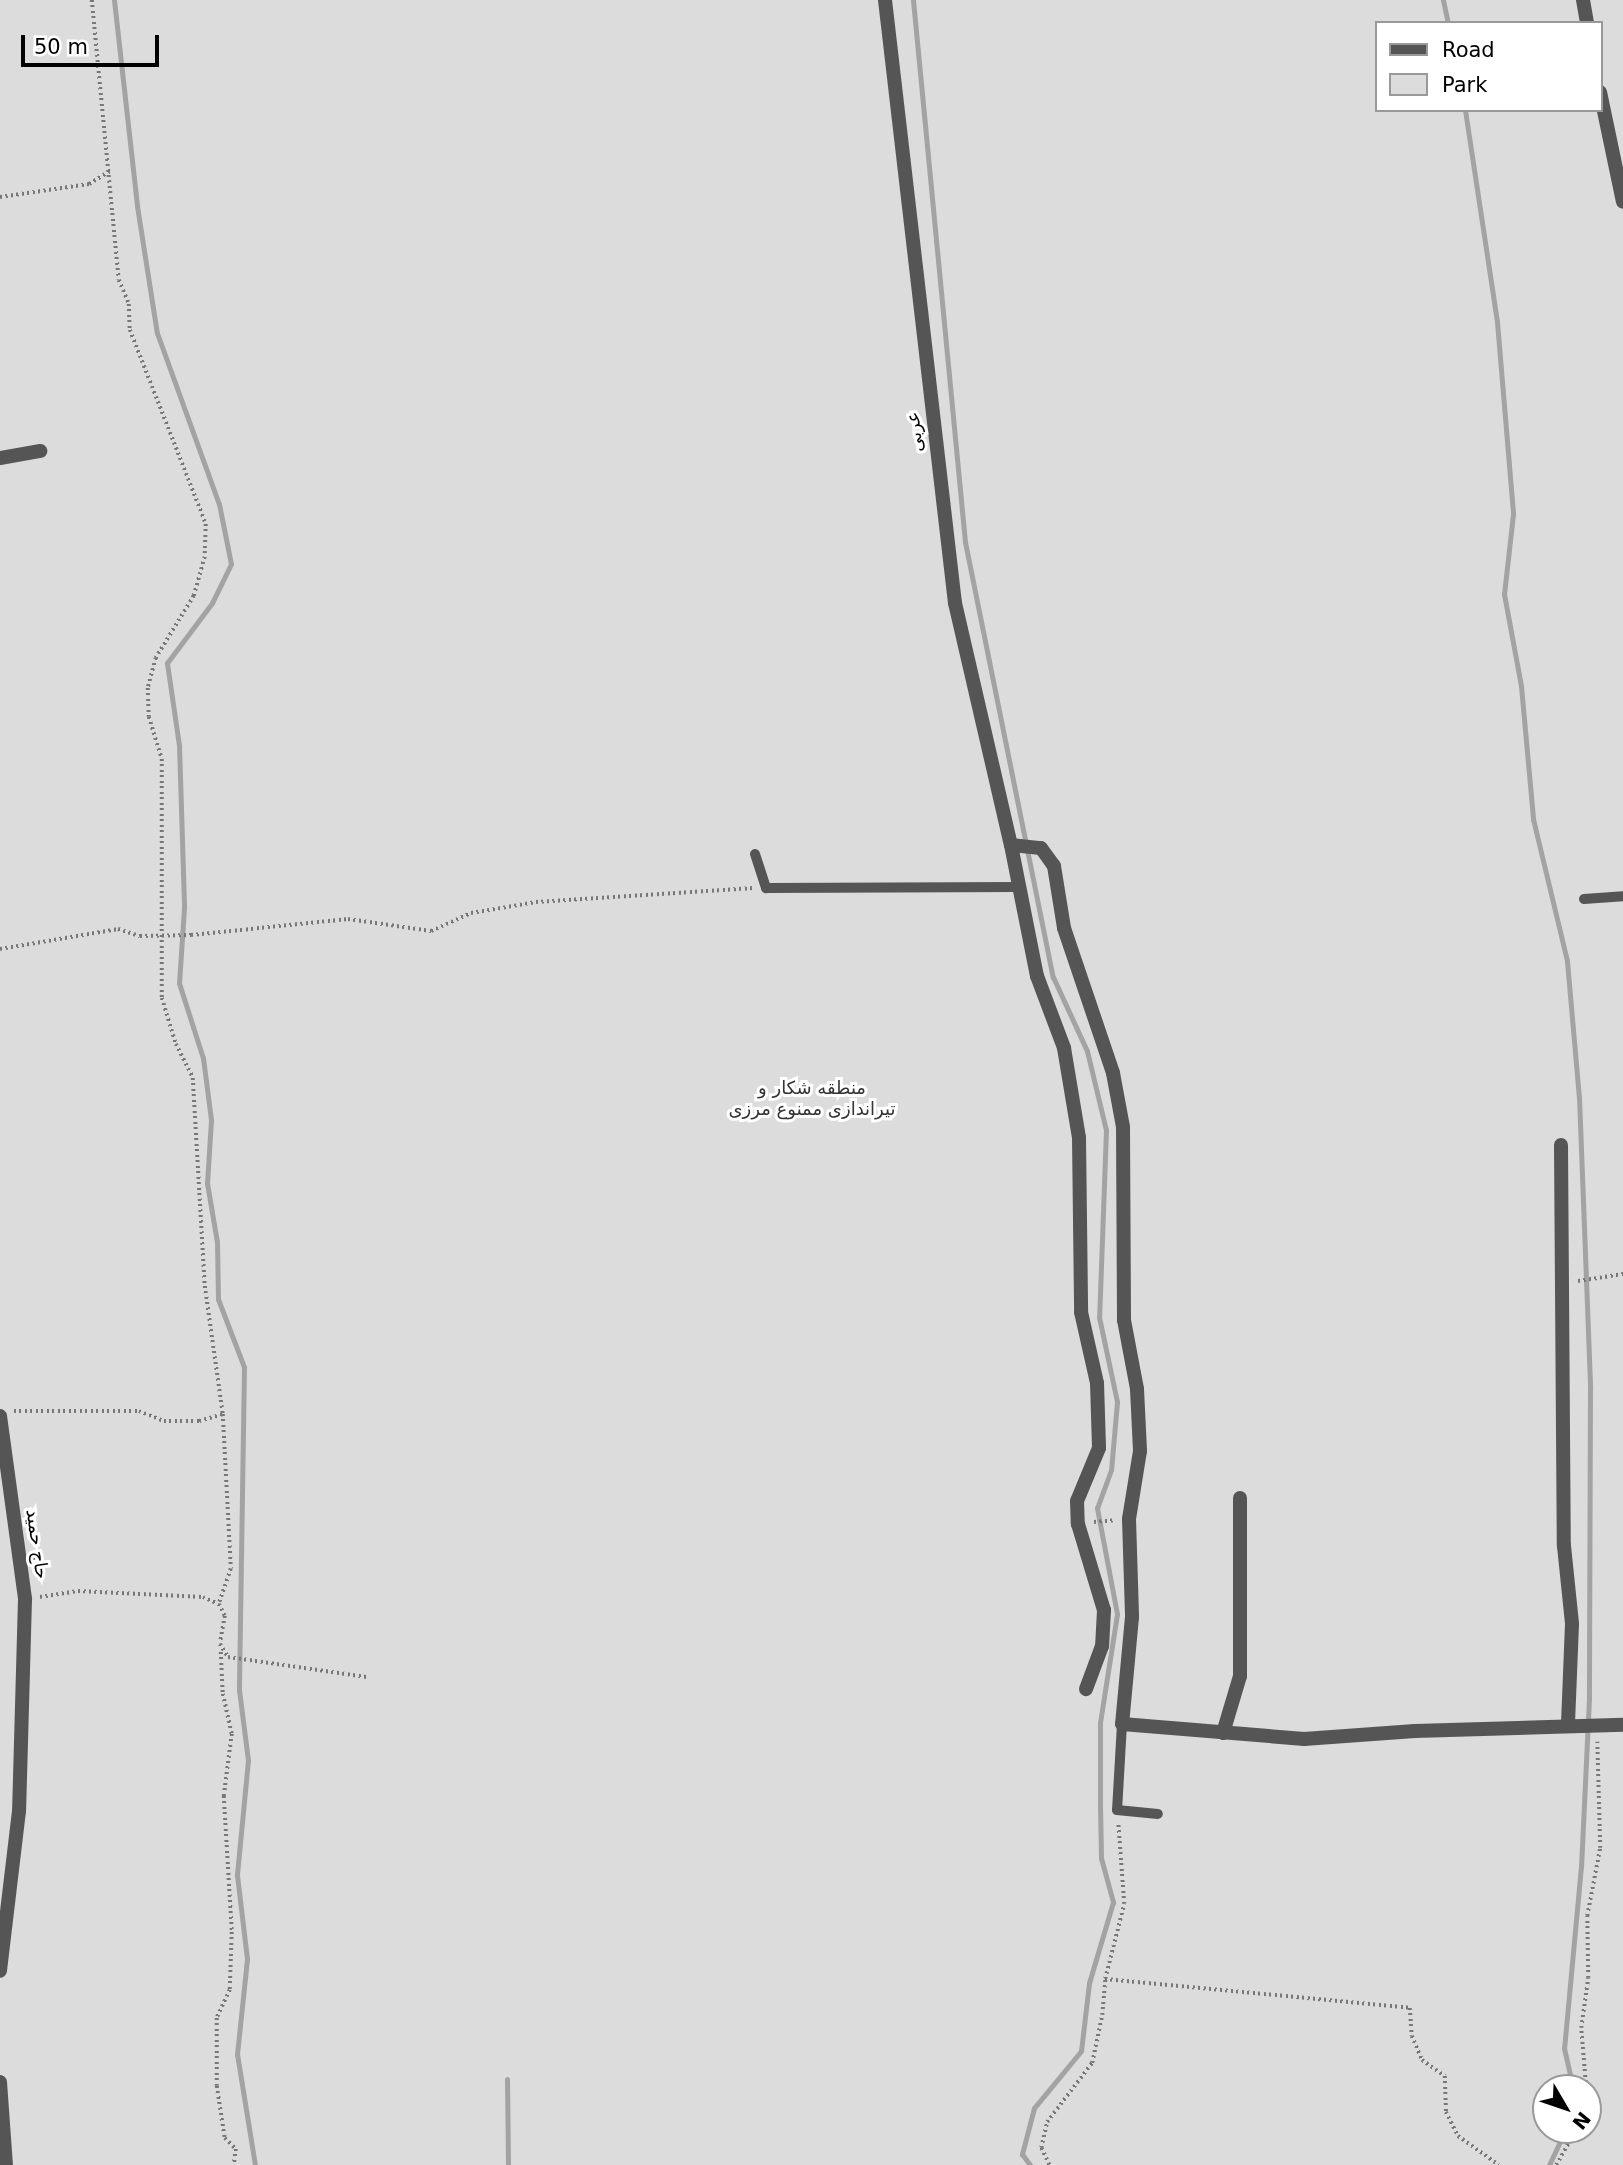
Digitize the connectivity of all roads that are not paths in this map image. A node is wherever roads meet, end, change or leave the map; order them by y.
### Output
1 (885, 0) edge
2 (1583, 0) edge
3 (1587, 21) edge
4 (1602, 102) edge
5 (1623, 202) edge
6 (40, 451) dead end
7 (0, 458) edge
8 (1016, 846) junction
9 (755, 854) dead end
10 (1018, 887) junction
11 (1623, 896) edge
12 (1584, 899) dead end
13 (1560, 1145) dead end
14 (0, 1413) edge
15 (1240, 1498) dead end
16 (1086, 1689) dead end
17 (1122, 1724) junction
18 (1573, 1725) junction
19 (1614, 1725) edge
20 (1223, 1733) junction
21 (1158, 1814) dead end
22 (0, 1971) edge
23 (0, 2082) edge
24 (6, 2165) edge

1 - 8 street, عربی
2 - 3 street
4 - 5 street
6 - 7 street
8 - 10 street, عربی
8 - 17 street
9 - 10 lane
10 - 16 street, عربی
11 - 12 lane
13 - 18 street
14 - 22 street, حاج حمید
15 - 20 street
17 - 20 street
17 - 21 lane
18 - 19 street
18 - 20 street
23 - 24 street

